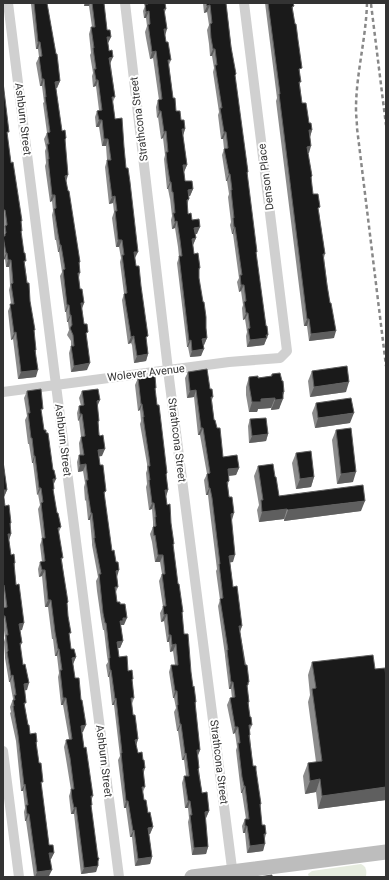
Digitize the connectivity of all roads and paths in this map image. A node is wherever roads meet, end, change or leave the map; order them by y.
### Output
1 (8, 3) edge
2 (125, 3) edge
3 (244, 3) edge
4 (287, 350) joint
5 (169, 370) junction
6 (56, 385) junction
7 (3, 392) edge
8 (3, 751) edge
9 (386, 852) edge
10 (233, 874) edge
11 (19, 877) edge
12 (119, 877) edge
13 (192, 877) edge

1 - 6 street, Ashburn Street
2 - 5 street, Strathcona Street
3 - 4 street, Denson Place
4 - 5 street, Wolever Avenue
5 - 6 street, Wolever Avenue
5 - 10 street, Strathcona Street
6 - 7 street, Wolever Avenue
6 - 12 street, Ashburn Street
8 - 11 street
9 - 10 street
10 - 13 street

